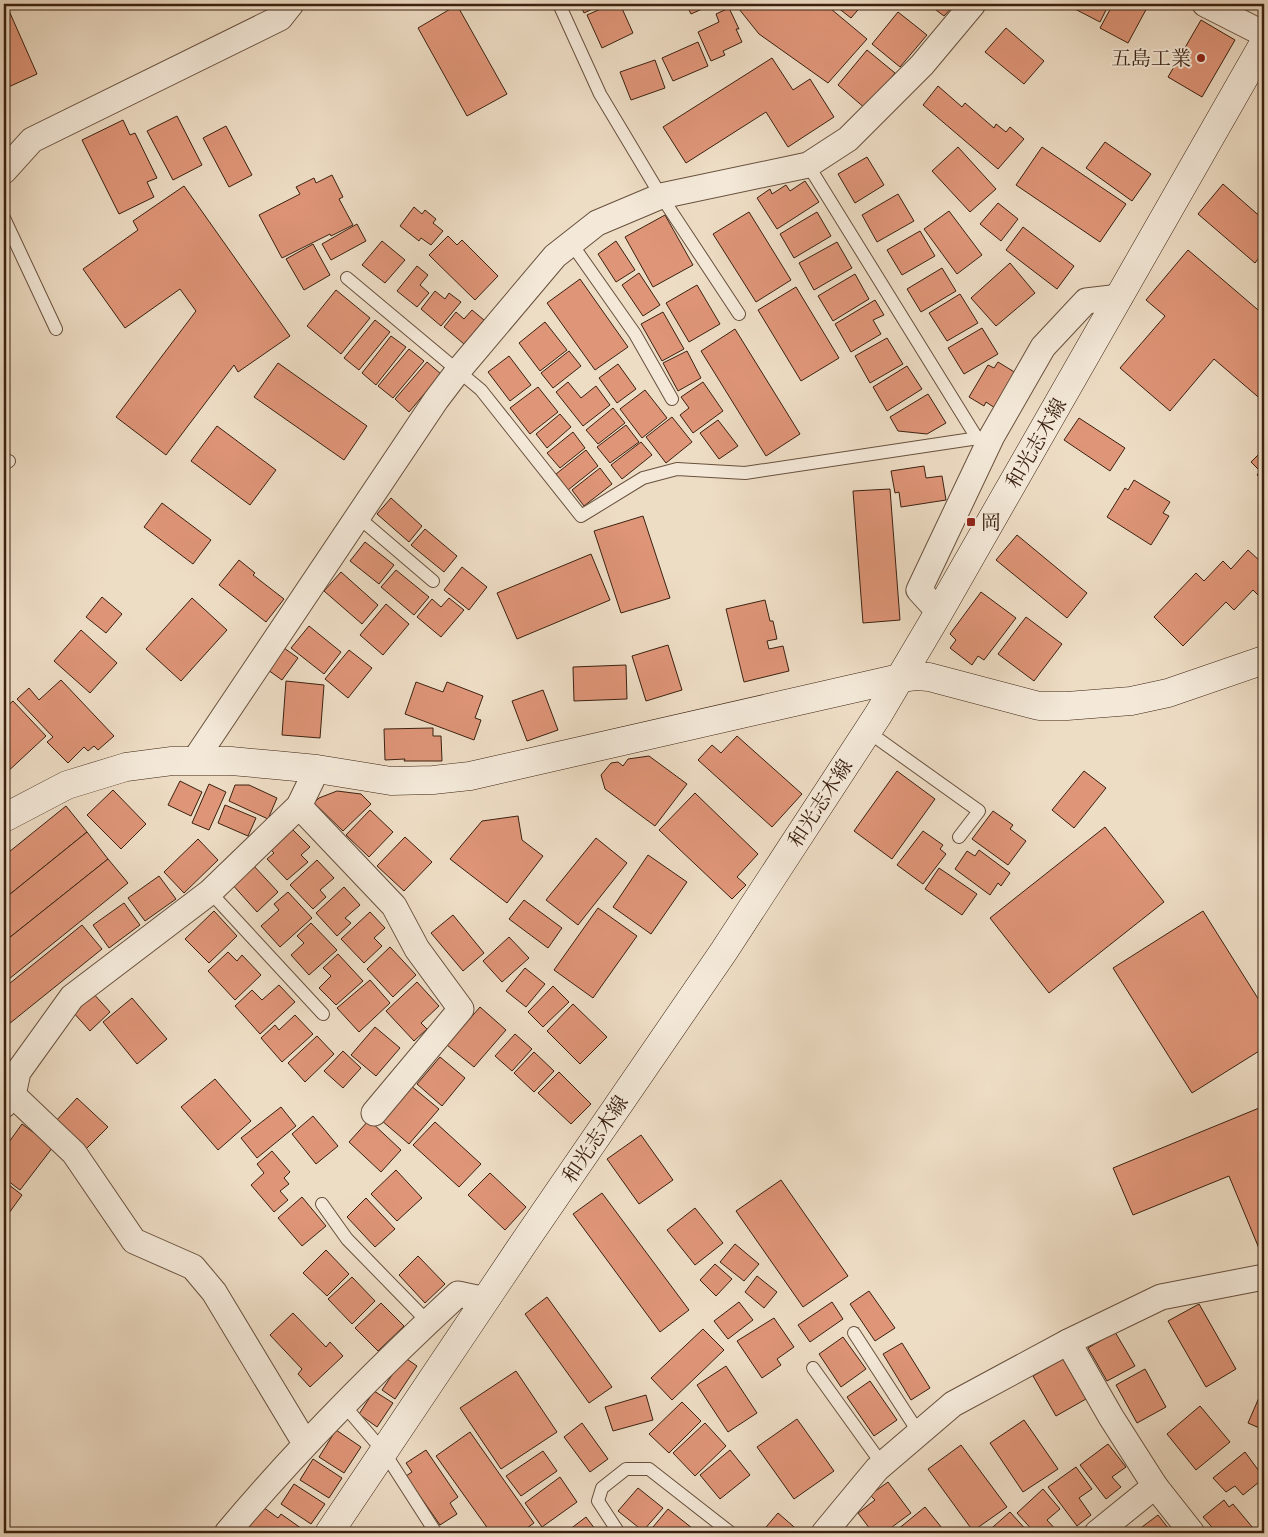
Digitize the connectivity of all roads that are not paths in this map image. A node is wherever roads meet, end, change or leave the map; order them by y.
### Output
1 (291, 4) edge
2 (559, 4) edge
3 (973, 4) edge
4 (1205, 4) edge
5 (1264, 34) edge
6 (1264, 43) edge
7 (808, 165) junction
8 (4, 171) edge
9 (661, 196) junction
10 (4, 218) edge
11 (571, 243) junction
12 (347, 278) dead end
13 (1120, 297) junction
14 (739, 314) dead end
15 (56, 329) dead end
16 (458, 371) junction
17 (672, 399) dead end
18 (985, 437) junction
19 (358, 517) junction
20 (433, 580) dead end
21 (938, 612) junction
22 (1264, 660) edge
23 (900, 678) junction
24 (867, 730) junction
25 (194, 761) junction
26 (317, 769) junction
27 (298, 806) junction
28 (4, 818) edge
29 (959, 837) dead end
30 (210, 892) junction
31 (322, 1014) dead end
32 (9, 1100) edge
33 (374, 1113) dead end
34 (322, 1204) dead end
35 (1264, 1277) edge
36 (486, 1300) junction
37 (428, 1322) junction
38 (854, 1333) dead end
39 (1068, 1342) junction
40 (813, 1368) dead end
41 (343, 1404) junction
42 (919, 1433) junction
43 (305, 1443) junction
44 (384, 1452) junction
45 (882, 1464) junction
46 (1155, 1486) junction
47 (226, 1533) edge
48 (329, 1533) edge
49 (436, 1533) edge
50 (619, 1533) edge
51 (732, 1533) edge
52 (824, 1533) edge
53 (1097, 1533) edge
54 (1192, 1533) edge

1 - 8 street
2 - 9 lane
3 - 7 street
4 - 5 street
6 - 13 main road, 和光志木線
7 - 9 street
7 - 18 lane
9 - 11 street
9 - 14 lane
10 - 15 lane
11 - 16 street
11 - 17 lane
12 - 16 lane
13 - 18 street
13 - 21 main road, 和光志木線
16 - 18 lane
16 - 19 street
18 - 21 street
19 - 20 lane
19 - 25 street
21 - 23 main road, 和光志木線
22 - 23 main road
23 - 24 main road, 和光志木線
23 - 26 main road
24 - 29 lane
24 - 36 main road, 和光志木線
25 - 26 main road
25 - 28 main road
26 - 27 street
27 - 30 street
27 - 33 street
30 - 31 lane
30 - 32 street
32 - 43 street
34 - 37 lane
35 - 39 street
36 - 37 street
36 - 44 main road, 和光志木線
37 - 41 street
38 - 42 lane
39 - 42 street
39 - 46 street
40 - 45 lane
41 - 43 street
41 - 44 lane
42 - 45 street
43 - 47 street
44 - 48 main road, 和光志木線
44 - 49 lane
45 - 52 street
46 - 53 street
46 - 54 street
50 - 51 lane

